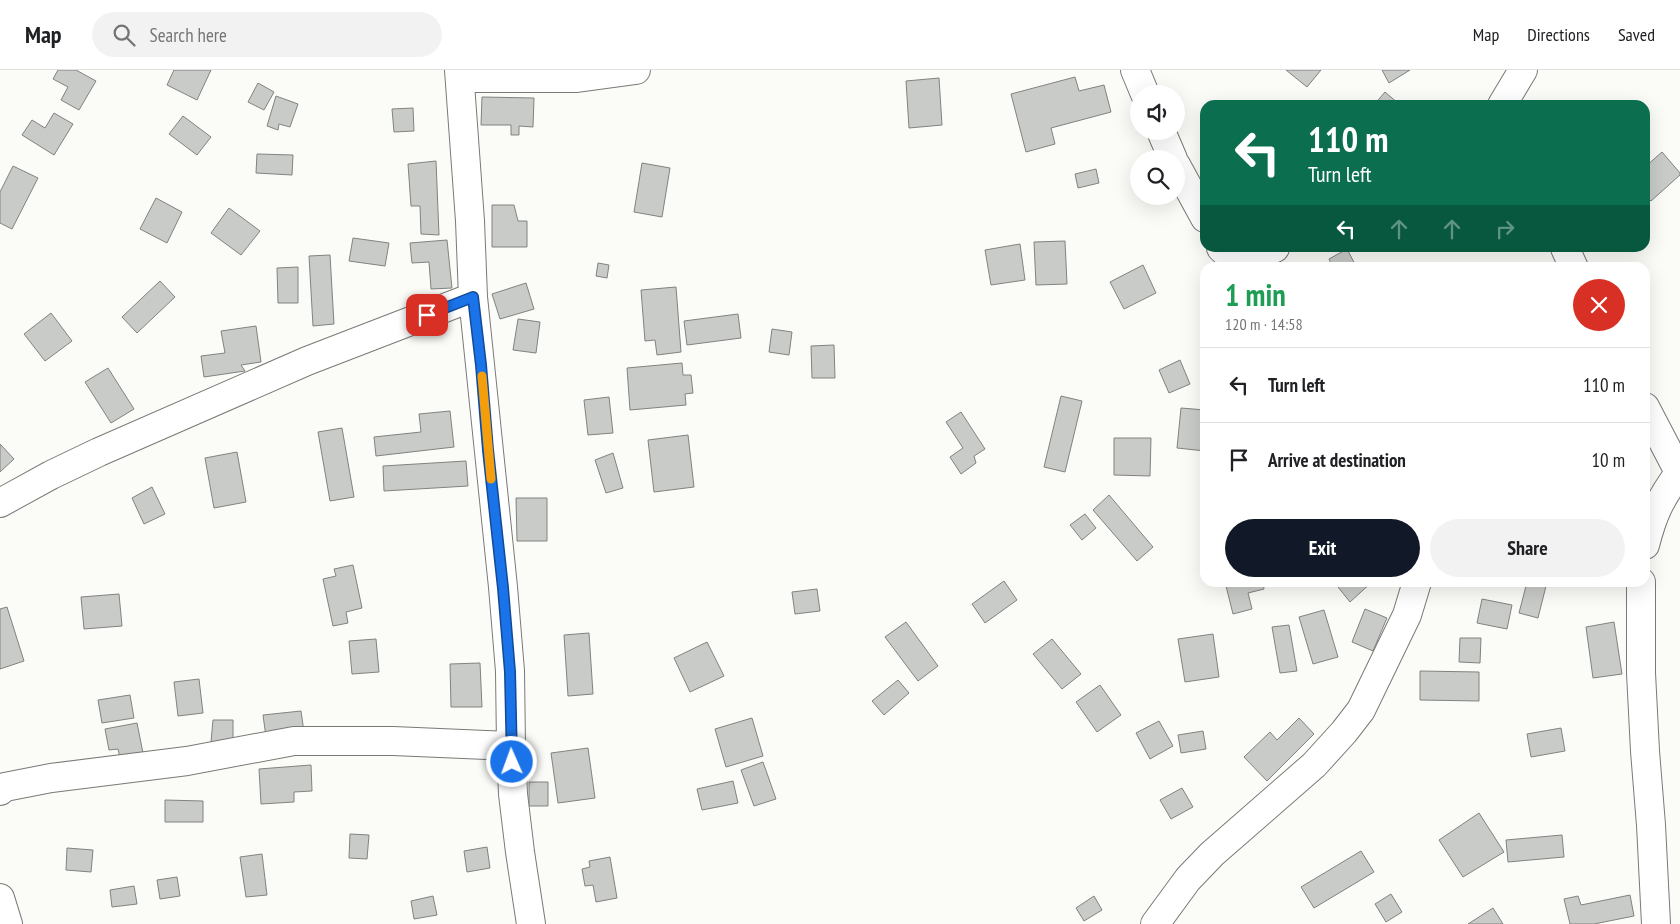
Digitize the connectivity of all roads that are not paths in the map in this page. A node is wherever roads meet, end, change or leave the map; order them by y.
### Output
1 (636, 70) edge
2 (1135, 70) edge
3 (1523, 70) edge
4 (460, 74) edge
5 (1141, 85) edge
6 (1505, 100) edge
7 (1185, 181) edge
8 (1200, 209) edge
9 (1226, 252) edge
10 (1265, 252) edge
11 (473, 297) junction
12 (1650, 416) edge
13 (1680, 473) edge
14 (0, 502) edge
15 (1650, 526) edge
16 (1415, 587) edge
17 (1641, 587) edge
18 (511, 746) junction
19 (0, 791) edge
20 (0, 898) edge
21 (8, 924) edge
22 (531, 924) edge
23 (1155, 924) edge
24 (1656, 924) edge

1 - 4 street
2 - 5 street
3 - 6 street
4 - 11 street
7 - 8 street
9 - 10 street
11 - 14 street
11 - 18 street
12 - 13 street
13 - 15 street
16 - 23 street
17 - 24 street
18 - 19 street
18 - 22 street
20 - 21 street

